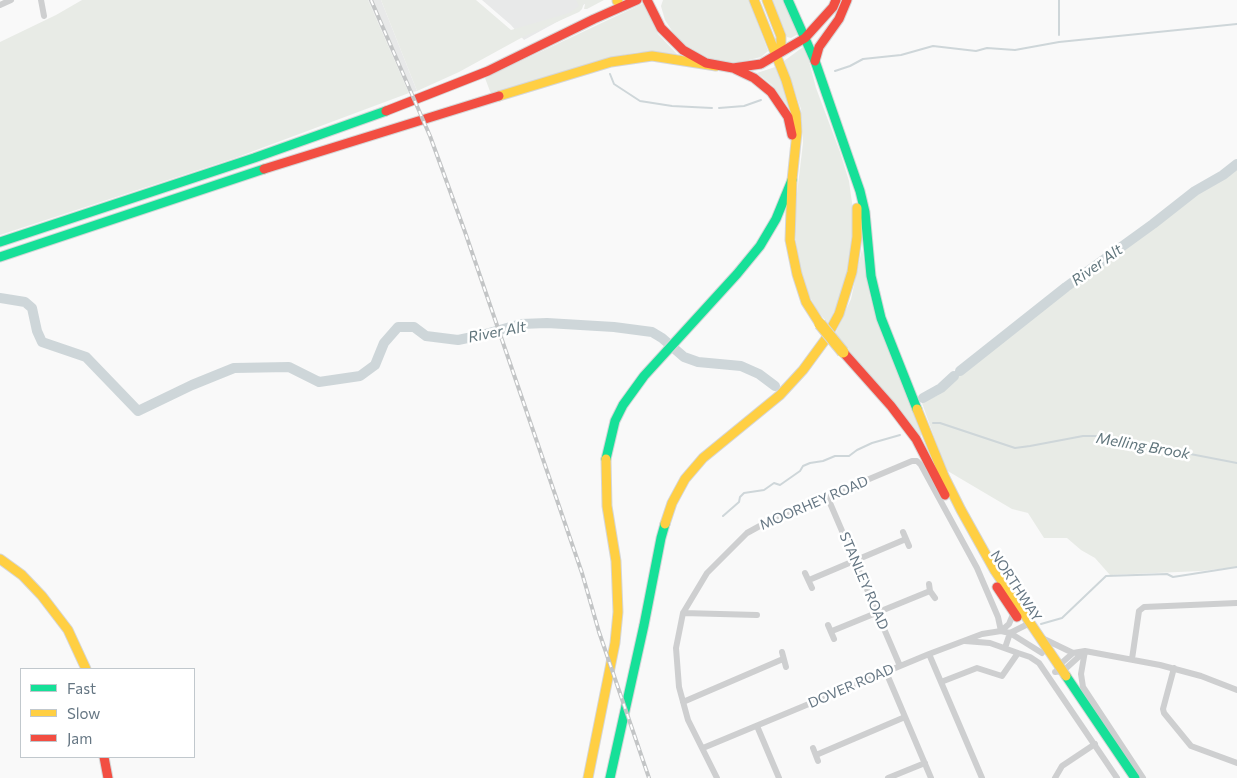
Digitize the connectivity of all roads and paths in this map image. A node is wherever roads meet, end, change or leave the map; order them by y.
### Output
1 (11, 0) edge
2 (41, 0) edge
3 (618, 0) edge
4 (637, 0) edge
5 (647, 0) edge
6 (658, 0) edge
7 (754, 0) edge
8 (767, 0) edge
9 (788, 0) edge
10 (836, 0) edge
11 (848, 0) edge
12 (0, 5) edge
13 (44, 16) dead end
14 (594, 19) junction
15 (657, 19) junction
16 (805, 38) junction
17 (776, 42) junction
18 (776, 57) junction
19 (814, 61) junction
20 (716, 66) junction
21 (733, 68) junction
22 (795, 151) junction
23 (854, 175) junction
24 (792, 180) junction
25 (0, 242) edge
26 (0, 257) edge
27 (916, 461) joint
28 (827, 496) junction
29 (909, 546) dead end
30 (0, 559) edge
31 (855, 561) junction
32 (805, 573) dead end
33 (809, 580) junction
34 (812, 588) dead end
35 (935, 598) dead end
36 (1237, 602) edge
37 (1014, 612) junction
38 (684, 613) junction
39 (878, 614) junction
40 (757, 615) dead end
41 (1027, 625) junction
42 (1001, 631) junction
43 (991, 633) junction
44 (1010, 633) junction
45 (1039, 636) junction
46 (834, 639) dead end
47 (964, 641) junction
48 (990, 643) junction
49 (1005, 648) junction
50 (1085, 652) junction
51 (1042, 653) junction
52 (1073, 653) junction
53 (929, 654) junction
54 (1018, 654) junction
55 (1132, 659) junction
56 (900, 666) junction
57 (786, 667) dead end
58 (86, 668) edge
59 (1174, 668) junction
60 (1059, 670) junction
61 (886, 672) junction
62 (941, 682) junction
63 (1237, 690) edge
64 (683, 702) junction
65 (905, 717) junction
66 (757, 726) junction
67 (1094, 744) junction
68 (703, 748) junction
69 (813, 748) dead end
70 (104, 758) edge
71 (925, 763) junction
72 (1237, 763) edge
73 (108, 778) edge
74 (588, 778) edge
75 (610, 778) edge
76 (717, 778) edge
77 (779, 778) edge
78 (888, 778) edge
79 (931, 778) edge
80 (982, 778) edge
81 (1055, 778) edge
82 (1117, 778) edge
83 (1126, 778) edge
84 (1135, 778) edge
85 (1143, 778) edge

1 - 12 street
2 - 13 street
3 - 14 main road
4 - 14 main road
5 - 15 main road
6 - 15 main road
7 - 17 main road
8 - 17 main road
9 - 16 main road
10 - 16 main road
11 - 19 main road
14 - 25 main road
15 - 20 main road
16 - 17 main road
16 - 18 main road
16 - 19 main road
17 - 18 main road
18 - 21 main road
18 - 22 main road
19 - 23 main road
20 - 21 main road
20 - 26 main road
21 - 22 main road
22 - 24 main road
23 - 41 main road, NORTHWAY
23 - 75 main road
24 - 37 main road, NORTHWAY, bridge
24 - 74 main road
27 - 28 street, MOORHEY ROAD
27 - 42 street, NORTHWAY
28 - 31 street, STANLEY ROAD
28 - 38 street, MOORHEY ROAD
29 - 31 street
30 - 58 main road
31 - 33 street
31 - 39 street, STANLEY ROAD
32 - 33 street
33 - 34 street
35 - 39 street
36 - 55 street
37 - 41 main road, NORTHWAY
37 - 42 street
38 - 40 street
38 - 64 street, MOORHEY ROAD
39 - 46 street
39 - 56 street, STANLEY ROAD
41 - 44 street
41 - 45 main road, NORTHWAY
41 - 51 main road, NORTHWAY
42 - 43 street, DOVER ROAD
42 - 44 street, DOVER ROAD
43 - 47 street, DOVER ROAD
43 - 48 street
44 - 49 street
44 - 51 street, DOVER ROAD
45 - 52 street
45 - 60 main road, NORTHWAY
47 - 48 street
47 - 53 street, DOVER ROAD
48 - 49 street
49 - 54 street
50 - 52 street
50 - 55 street
50 - 60 street
50 - 85 street
51 - 60 main road, NORTHWAY
52 - 60 street
53 - 56 street, DOVER ROAD
53 - 62 street
54 - 62 street
54 - 67 street
55 - 59 street
56 - 61 street, DOVER ROAD
57 - 64 street
59 - 63 street
59 - 72 street
60 - 83 main road, NORTHWAY
60 - 84 main road, NORTHWAY
61 - 65 street
61 - 66 street, DOVER ROAD
62 - 80 street
64 - 68 street, MOORHEY ROAD
65 - 69 street
65 - 71 street
66 - 68 street, DOVER ROAD
66 - 77 street
67 - 81 street
67 - 82 street
68 - 76 street, MOORHEY ROAD
70 - 73 main road
71 - 78 street
71 - 79 street

